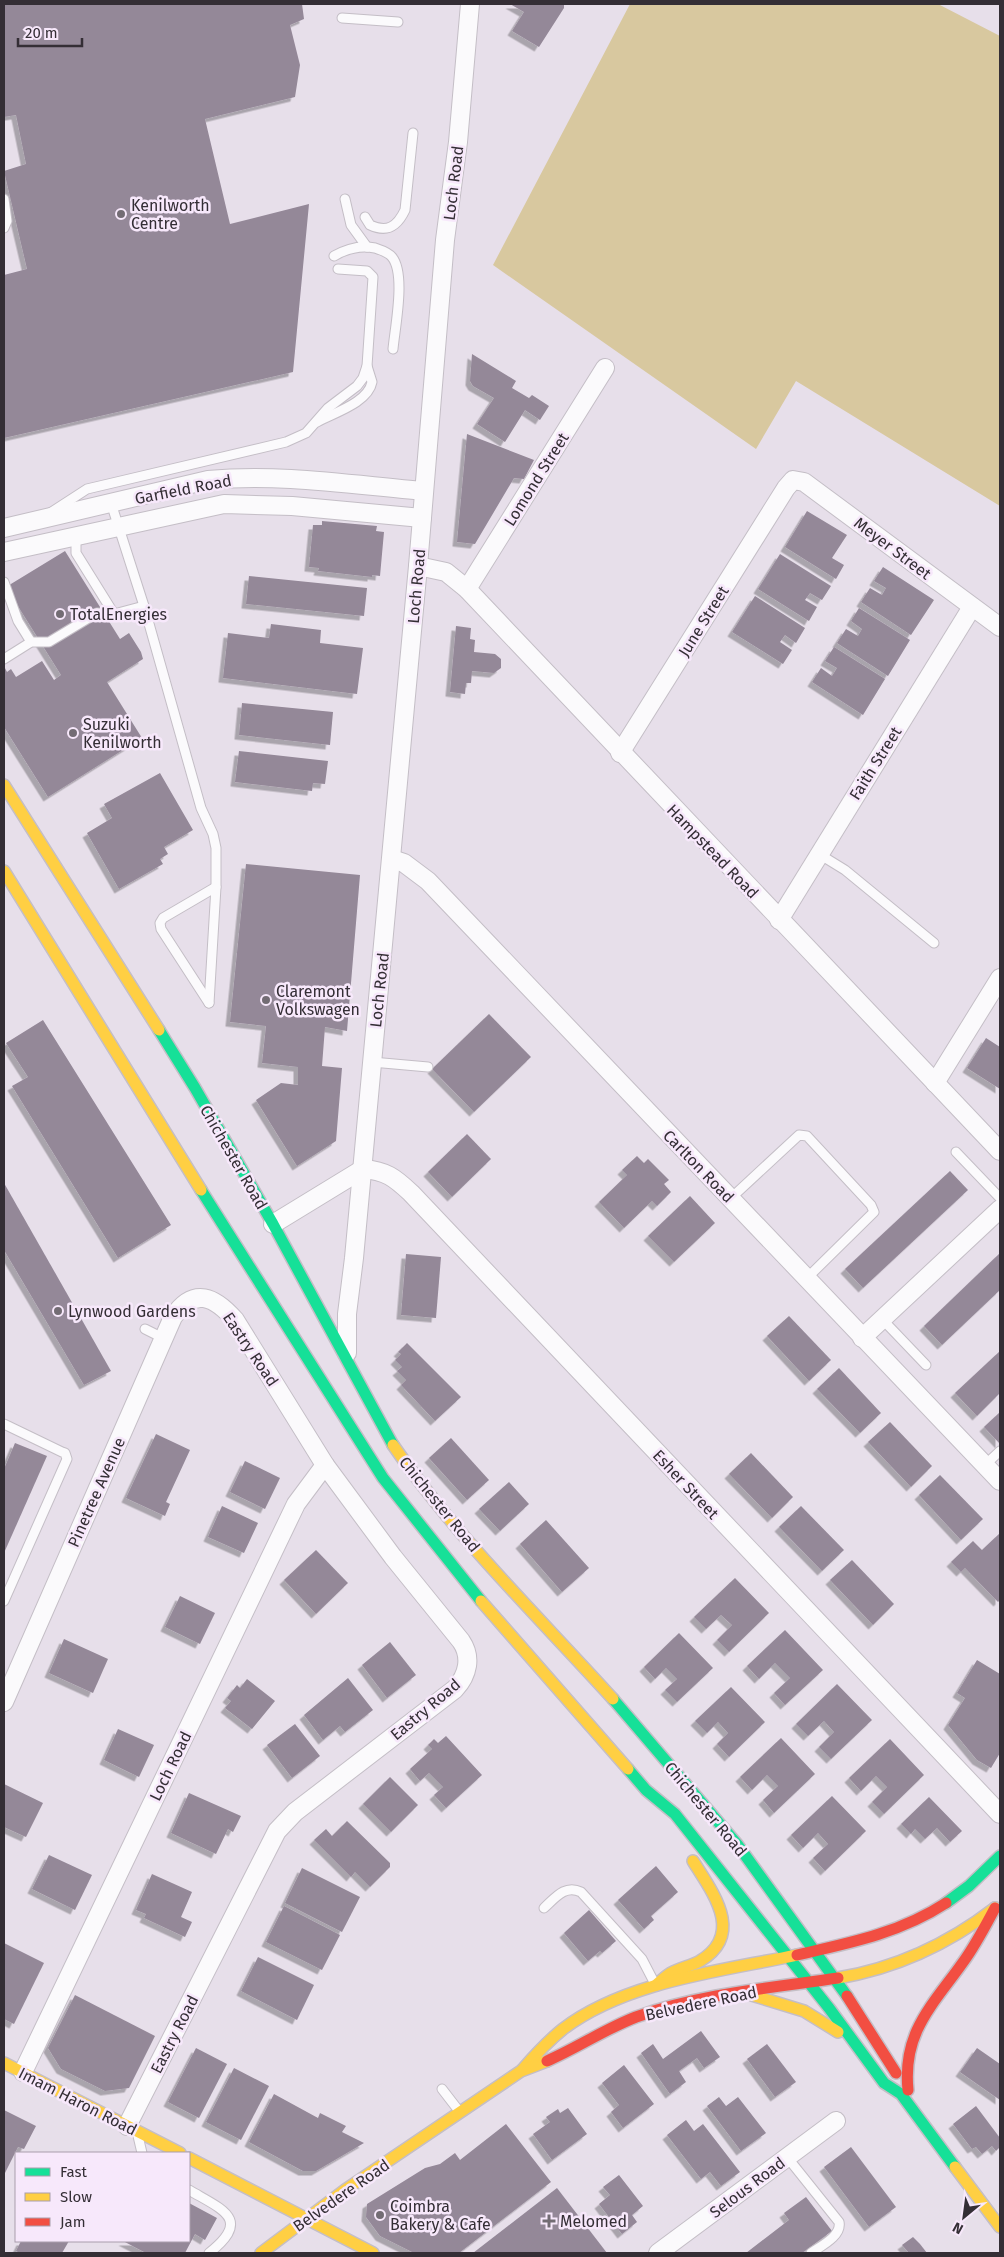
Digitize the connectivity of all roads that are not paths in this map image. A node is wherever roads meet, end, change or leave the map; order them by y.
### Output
1 (470, 4) edge
2 (342, 18) dead end
3 (398, 22) dead end
4 (413, 133) dead end
5 (345, 199) dead end
6 (4, 200) edge
7 (365, 217) dead end
8 (4, 228) edge
9 (366, 247) junction
10 (334, 256) dead end
11 (338, 269) dead end
12 (393, 349) dead end
13 (605, 368) dead end
14 (786, 488) joint
15 (424, 491) junction
16 (111, 504) junction
17 (43, 518) junction
18 (422, 518) junction
19 (8, 523) edge
20 (119, 527) junction
21 (76, 537) junction
22 (4, 552) edge
23 (418, 566) junction
24 (4, 582) edge
25 (467, 590) junction
26 (144, 606) junction
27 (972, 607) junction
28 (114, 614) junction
29 (1000, 627) edge
30 (31, 642) junction
31 (4, 659) edge
32 (620, 753) junction
33 (4, 786) edge
34 (819, 854) junction
35 (392, 859) junction
36 (4, 871) edge
37 (216, 887) junction
38 (779, 920) junction
39 (934, 943) dead end
40 (997, 989) edge
41 (372, 1062) junction
42 (428, 1067) dead end
43 (935, 1083) junction
44 (1000, 1151) edge
45 (956, 1152) dead end
46 (363, 1169) junction
47 (1000, 1198) edge
48 (730, 1199) junction
49 (1000, 1209) edge
50 (273, 1224) junction
51 (806, 1279) junction
52 (203, 1298) joint
53 (882, 1319) junction
54 (145, 1328) dead end
55 (163, 1338) junction
56 (862, 1338) junction
57 (348, 1363) junction
58 (926, 1365) dead end
59 (4, 1424) edge
60 (1000, 1451) edge
61 (325, 1465) junction
62 (985, 1465) junction
63 (1000, 1481) edge
64 (4, 1601) edge
65 (4, 1702) edge
66 (646, 1790) junction
67 (1000, 1814) edge
68 (662, 1818) dead end
69 (685, 1850) dead end
70 (1000, 1856) edge
71 (998, 1905) edge
72 (544, 1908) dead end
73 (815, 1951) junction
74 (787, 1957) junction
75 (833, 1979) junction
76 (808, 1982) junction
77 (656, 1985) junction
78 (745, 1993) junction
79 (864, 2054) junction
80 (4, 2063) edge
81 (22, 2072) junction
82 (521, 2072) junction
83 (442, 2089) dead end
84 (901, 2094) junction
85 (912, 2110) junction
86 (460, 2113) junction
87 (836, 2120) dead end
88 (132, 2128) junction
89 (142, 2152) edge
90 (178, 2152) edge
91 (787, 2157) junction
92 (190, 2159) edge
93 (190, 2191) edge
94 (305, 2219) junction
95 (1000, 2228) edge
96 (663, 2252) edge
97 (209, 2253) edge
98 (260, 2253) edge
99 (373, 2253) edge
100 (811, 2253) edge

1 - 15 street, Loch Road
2 - 3 lane
4 - 7 lane
5 - 9 lane
6 - 8 lane
9 - 10 lane
9 - 12 lane
11 - 17 lane
13 - 25 street, Lomond Street
14 - 27 street, Meyer Street
14 - 32 street, June Street
15 - 16 street, Garfield Road
15 - 18 street, Loch Road
16 - 17 street, Garfield Road
16 - 20 lane
17 - 19 street, Garfield Road
18 - 20 street, Garfield Road
18 - 23 street, Loch Road
20 - 21 street, Garfield Road
20 - 26 lane
21 - 22 street, Garfield Road
21 - 28 lane
23 - 25 street, Hampstead Road
23 - 35 street, Loch Road
24 - 30 lane
25 - 32 street, Hampstead Road
26 - 28 lane
26 - 37 lane
27 - 29 street, Meyer Street
27 - 34 street, Faith Street
28 - 30 lane
30 - 31 lane
32 - 38 street, Hampstead Road
33 - 50 main road, Chichester Road
34 - 38 street, Faith Street
34 - 39 lane
35 - 41 street, Loch Road
35 - 48 street, Carlton Road
36 - 66 main road, Chichester Road
37 - 37 lane
38 - 43 street, Hampstead Road
40 - 43 street
41 - 42 lane
41 - 46 street, Loch Road
43 - 44 street, Hampstead Road
45 - 47 lane
46 - 50 street
46 - 57 street, Loch Road
46 - 67 street, Esher Street
48 - 51 street, Carlton Road
48 - 51 lane
49 - 53 street
50 - 57 main road, Chichester Road
51 - 56 street, Carlton Road
52 - 55 street, Pinetree Avenue
52 - 61 street, Eastry Road
53 - 56 street
53 - 58 lane
54 - 55 lane
55 - 65 street, Pinetree Avenue
56 - 62 street, Carlton Road
57 - 73 main road, Chichester Road
59 - 64 lane
60 - 62 lane
61 - 81 street, Loch Road
61 - 88 street, Eastry Road
62 - 63 street, Carlton Road
66 - 68 main road
66 - 74 main road, Chichester Road
69 - 77 main road
70 - 73 main road, Belvedere Road
71 - 75 main road, Belvedere Road
71 - 85 main road
72 - 77 lane
73 - 74 main road, Belvedere Road
73 - 75 main road, Chichester Road
74 - 76 main road, Chichester Road
74 - 77 main road, Belvedere Road
75 - 76 main road, Belvedere Road
75 - 84 main road, Chichester Road
76 - 78 main road, Belvedere Road
76 - 79 main road, Chichester Road
77 - 82 main road, Belvedere Road
78 - 79 main road
78 - 82 main road, Belvedere Road
79 - 84 main road, Chichester Road
80 - 81 main road, Imam Haron Road
81 - 88 main road, Imam Haron Road
82 - 86 main road, Belvedere Road
83 - 86 lane
84 - 85 main road, Chichester Road
85 - 95 main road, Chichester Road
86 - 94 main road, Belvedere Road
87 - 91 street, Selous Road
88 - 89 lane
88 - 90 main road, Imam Haron Road
91 - 96 street, Selous Road
91 - 100 lane
92 - 94 main road
93 - 97 lane
94 - 98 main road, Belvedere Road
94 - 99 main road

